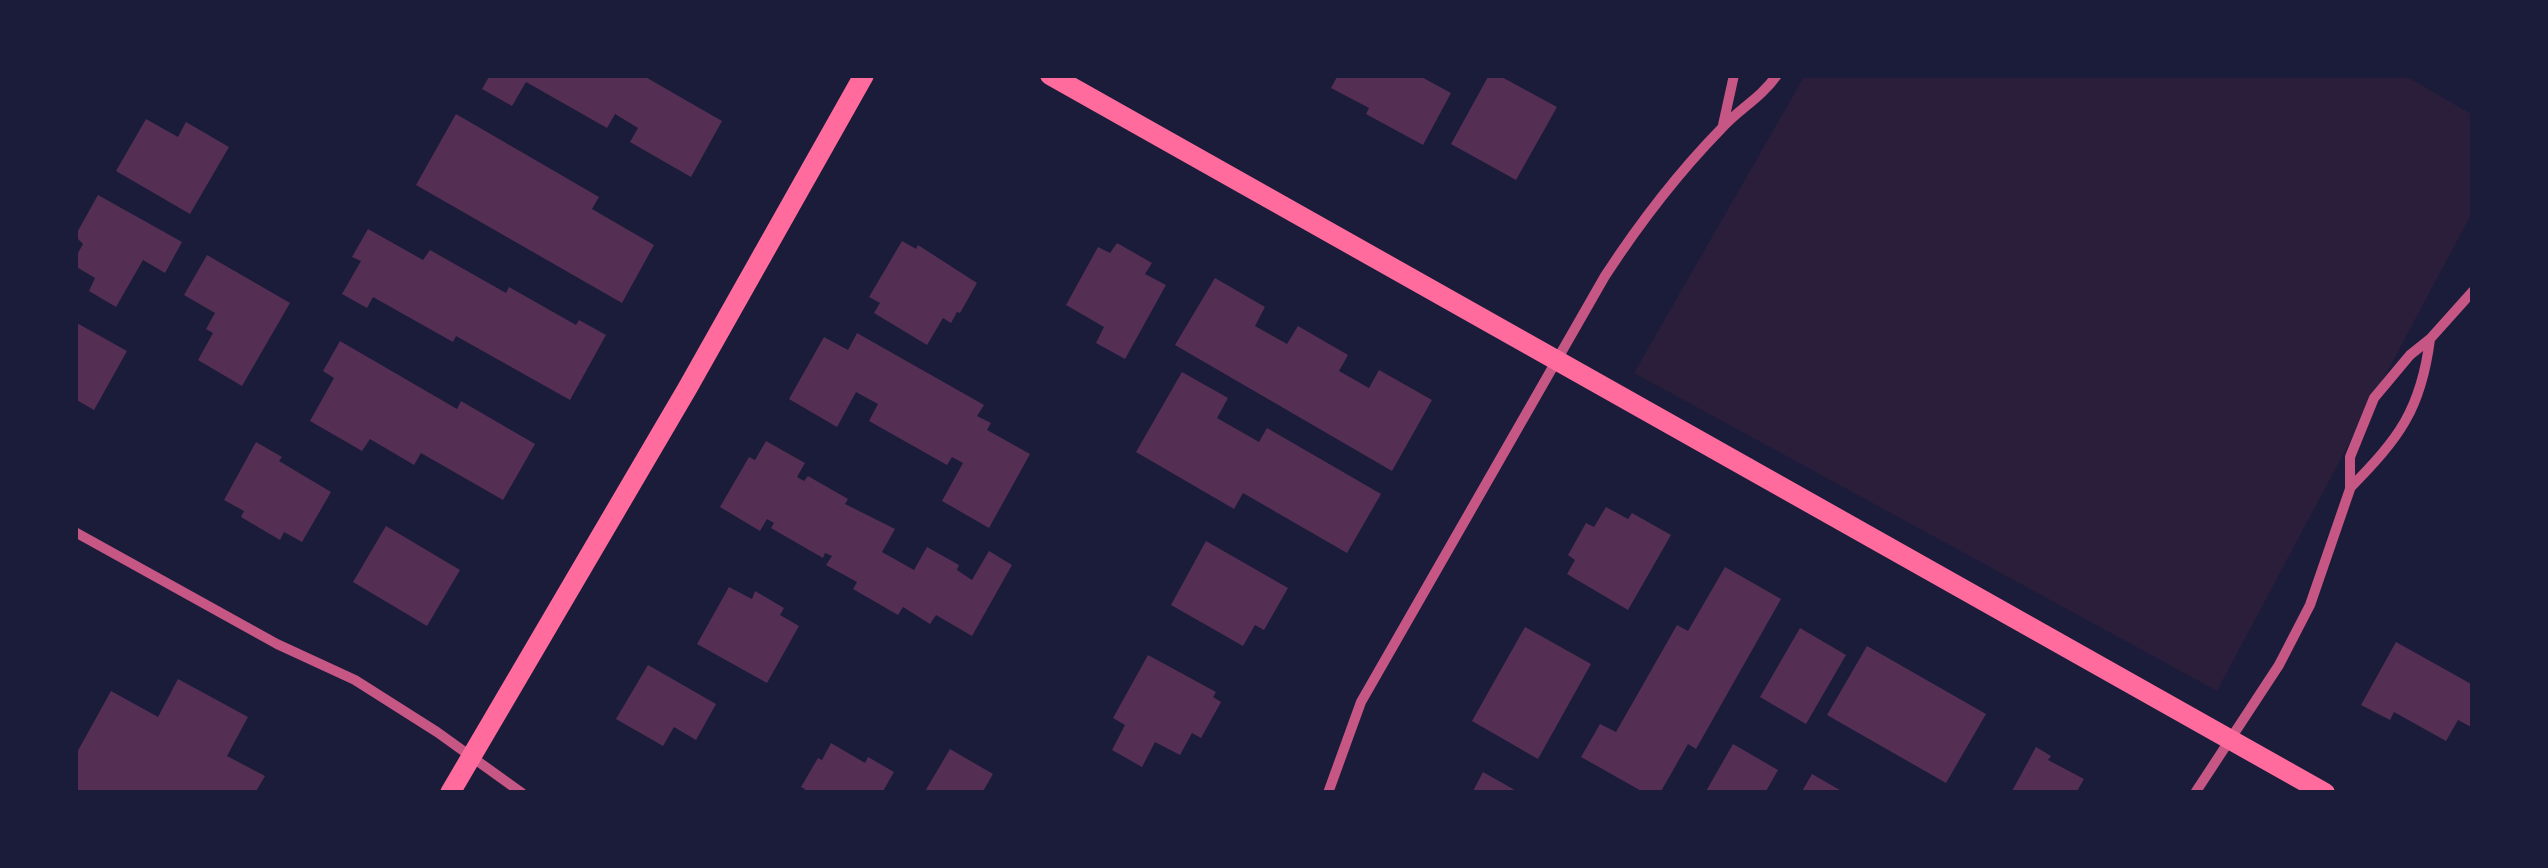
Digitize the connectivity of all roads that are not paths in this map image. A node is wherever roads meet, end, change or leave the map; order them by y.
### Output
1 (864, 75) edge
2 (1050, 75) edge
3 (1734, 75) edge
4 (1776, 75) edge
5 (1723, 126) junction
6 (2473, 291) edge
7 (2430, 339) junction
8 (1560, 360) junction
9 (2350, 489) junction
10 (75, 532) edge
11 (2231, 740) junction
12 (470, 756) junction
13 (450, 793) edge
14 (522, 793) edge
15 (1328, 793) edge
16 (2195, 793) edge
17 (2324, 793) edge

1 - 12 main road
2 - 8 main road
3 - 5 street
4 - 5 street
5 - 8 street
6 - 7 street
7 - 9 street
7 - 9 street
8 - 11 main road
8 - 15 street
9 - 11 street
10 - 12 street
11 - 16 street
11 - 17 main road
12 - 13 main road
12 - 14 street

